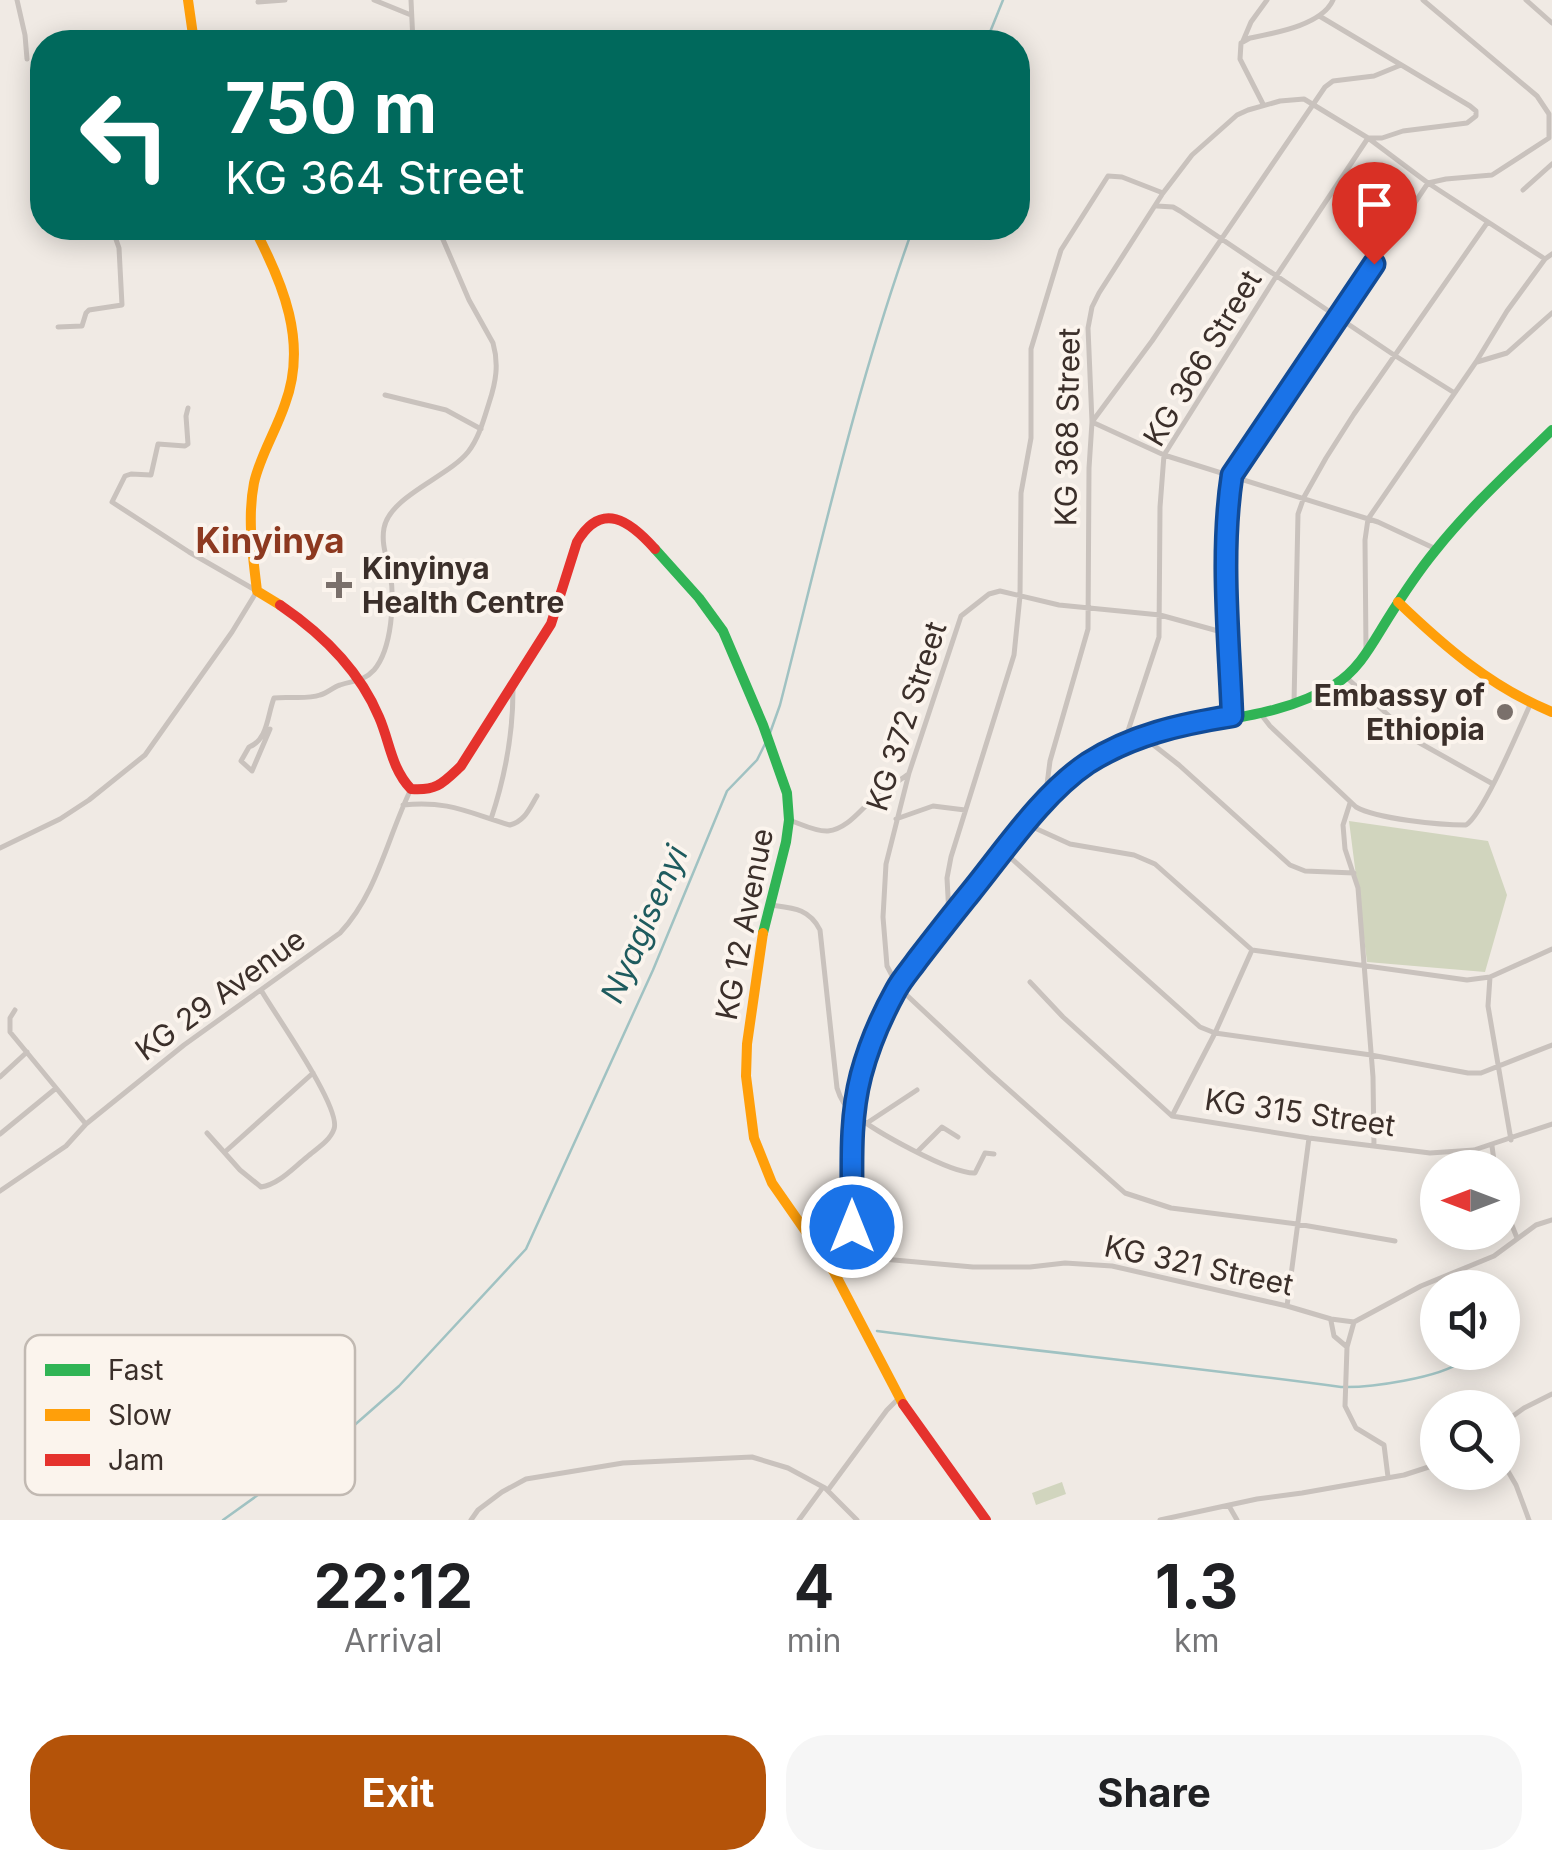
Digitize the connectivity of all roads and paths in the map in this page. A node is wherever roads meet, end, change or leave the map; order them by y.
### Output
1 (17, 0) edge
2 (188, 0) edge
3 (284, 0) edge
4 (374, 0) edge
5 (411, 0) edge
6 (1267, 0) edge
7 (1334, 0) edge
8 (1423, 0) edge
9 (1526, 0) edge
10 (258, 2) edge
11 (411, 15) junction
12 (1321, 17) junction
13 (1552, 23) edge
14 (192, 30) edge
15 (412, 30) edge
16 (1241, 44) junction
17 (27, 59) dead end
18 (1400, 65) junction
19 (1312, 104) junction
20 (1264, 105) junction
21 (1368, 138) junction
22 (1550, 143) edge
23 (1552, 164) edge
24 (1428, 183) junction
25 (1523, 190) dead end
26 (1164, 192) junction
27 (1156, 206) junction
28 (1488, 222) junction
29 (1220, 238) junction
30 (116, 240) edge
31 (260, 240) edge
32 (442, 240) edge
33 (1549, 257) edge
34 (1277, 274) junction
35 (1552, 312) edge
36 (1338, 317) junction
37 (58, 326) dead end
38 (1394, 356) junction
39 (1476, 362) junction
40 (1453, 392) junction
41 (385, 395) dead end
42 (188, 408) dead end
43 (1092, 422) junction
44 (481, 428) junction
45 (1552, 430) edge
46 (1164, 454) junction
47 (1232, 475) junction
48 (1304, 497) junction
49 (1368, 519) junction
50 (1436, 550) junction
51 (257, 591) junction
52 (1020, 596) junction
53 (1398, 602) junction
54 (1090, 606) junction
55 (1160, 615) junction
56 (1229, 634) junction
57 (1366, 654) junction
58 (1347, 678) junction
59 (360, 682) junction
60 (513, 688) junction
61 (1294, 703) junction
62 (1530, 705) junction
63 (1260, 712) junction
64 (1552, 712) edge
65 (1232, 716) junction
66 (270, 730) dead end
67 (1142, 736) junction
68 (1124, 743) junction
69 (909, 774) junction
70 (1492, 784) junction
71 (412, 788) junction
72 (537, 796) dead end
73 (1350, 802) junction
74 (1044, 803) junction
75 (404, 805) junction
76 (966, 810) junction
77 (491, 819) junction
78 (896, 819) junction
79 (789, 820) junction
80 (1026, 824) junction
81 (0, 848) edge
82 (1004, 851) junction
83 (1354, 872) junction
84 (770, 905) junction
85 (950, 918) junction
86 (1552, 948) edge
87 (1252, 950) junction
88 (1362, 965) junction
89 (1490, 977) junction
90 (1030, 982) dead end
91 (898, 986) junction
92 (261, 990) junction
93 (15, 1010) dead end
94 (1215, 1033) junction
95 (1552, 1045) edge
96 (27, 1052) junction
97 (1371, 1056) junction
98 (1498, 1066) junction
99 (313, 1073) junction
100 (0, 1077) edge
101 (55, 1089) junction
102 (917, 1090) dead end
103 (853, 1114) junction
104 (1172, 1116) junction
105 (867, 1123) junction
106 (86, 1124) junction
107 (1552, 1124) edge
108 (207, 1133) dead end
109 (0, 1134) edge
110 (958, 1137) dead end
111 (1309, 1138) junction
112 (1511, 1140) junction
113 (1374, 1146) junction
114 (1492, 1146) junction
115 (1493, 1150) edge
116 (918, 1151) junction
117 (225, 1152) junction
118 (994, 1154) dead end
119 (0, 1191) edge
120 (1552, 1220) edge
121 (1297, 1224) junction
122 (1520, 1236) edge
123 (1395, 1241) dead end
124 (1502, 1250) edge
125 (848, 1256) junction
126 (834, 1272) junction
127 (1287, 1306) junction
128 (1330, 1320) junction
129 (1354, 1322) junction
130 (1347, 1347) junction
131 (1552, 1394) edge
132 (900, 1398) junction
133 (1520, 1411) edge
134 (1420, 1470) edge
135 (1388, 1477) junction
136 (825, 1488) junction
137 (1518, 1490) edge
138 (1229, 1506) junction
139 (1172, 1519) edge
140 (471, 1520) edge
141 (799, 1520) edge
142 (858, 1520) edge
143 (986, 1520) edge
144 (1160, 1520) edge
145 (1237, 1520) edge
146 (1529, 1520) edge

1 - 17 street
2 - 14 street
3 - 10 street
4 - 11 street
5 - 11 street
6 - 16 street
7 - 12 street
8 - 22 street
9 - 13 street
11 - 15 street
12 - 16 street
12 - 18 street
16 - 20 street
18 - 19 street
18 - 21 street
19 - 20 street, KG 368 Street
19 - 21 street
19 - 29 street
20 - 26 street, KG 368 Street
21 - 24 street
21 - 34 street, KG 366 Street
22 - 24 street
23 - 25 street
24 - 28 street
24 - 36 street
26 - 27 street, KG 368 Street
26 - 52 street
27 - 29 street
27 - 43 street, KG 368 Street
28 - 33 street
28 - 38 street
29 - 34 street
29 - 43 street
30 - 37 street
31 - 51 street
32 - 44 street
33 - 39 street
34 - 36 street
34 - 46 street, KG 366 Street
35 - 39 street
36 - 38 street
36 - 47 street
38 - 40 street
38 - 48 street
39 - 40 street
40 - 49 street
41 - 44 street
42 - 51 street
43 - 46 street
43 - 54 street, KG 368 Street
44 - 59 street
45 - 50 street
46 - 47 street
46 - 55 street, KG 366 Street
47 - 48 street
47 - 56 street
48 - 49 street
48 - 61 street
49 - 50 street
49 - 57 street
50 - 53 street
51 - 59 street
51 - 81 street
52 - 54 street, KG 372 Street
52 - 69 street, KG 372 Street
52 - 76 street
53 - 57 street
53 - 62 street
54 - 55 street, KG 372 Street
54 - 74 street, KG 368 Street
55 - 56 street, KG 372 Street
55 - 68 street, KG 366 Street
56 - 65 street
57 - 58 street
58 - 61 street
58 - 70 street
59 - 66 street
59 - 71 street
60 - 71 street, KG 12 Avenue
60 - 77 street
60 - 79 street, KG 12 Avenue
61 - 63 street
62 - 64 street
62 - 70 street
63 - 65 street
63 - 73 street
65 - 67 street
67 - 68 street
67 - 83 street
68 - 74 street
69 - 78 street, KG 372 Street
69 - 79 street
70 - 73 street
71 - 75 street, KG 29 Avenue
72 - 77 street
73 - 83 street
74 - 80 street
75 - 77 street
75 - 92 street, KG 29 Avenue
76 - 78 street
76 - 85 street
78 - 91 street, KG 372 Street
79 - 84 street, KG 12 Avenue
80 - 82 street
80 - 87 street
82 - 85 street
82 - 94 street
83 - 88 street
84 - 103 street
84 - 126 street, KG 12 Avenue
85 - 91 street
86 - 89 street
87 - 88 street
87 - 94 street
88 - 89 street
88 - 97 street
89 - 98 street
90 - 104 street, KG 315 Street
91 - 103 street
91 - 121 street
92 - 99 street
92 - 106 street, KG 29 Avenue
93 - 96 street
94 - 97 street
94 - 104 street
95 - 98 street
96 - 100 street
96 - 101 street
97 - 98 street
97 - 113 street
98 - 112 street
99 - 117 street
99 - 117 street
101 - 106 street
101 - 109 street
102 - 105 street
103 - 105 street
103 - 125 street
104 - 111 street, KG 315 Street
105 - 116 street
106 - 119 street, KG 29 Avenue
107 - 112 street, KG 315 Street
108 - 117 street
110 - 116 street
111 - 113 street, KG 315 Street
111 - 121 street
112 - 114 street, KG 315 Street
113 - 114 street, KG 315 Street
114 - 115 street
116 - 118 street
120 - 122 street
121 - 123 street
121 - 127 street
124 - 129 street
125 - 126 street
125 - 127 street, KG 321 Street
126 - 132 street, KG 12 Avenue
127 - 128 street, KG 321 Street
128 - 129 street, KG 321 Street
128 - 130 street
129 - 130 street
130 - 135 street
131 - 133 street
132 - 136 street
132 - 143 street, KG 12 Avenue
134 - 135 street
135 - 138 street
136 - 140 street
136 - 141 street
136 - 142 street
137 - 146 street
138 - 139 street
138 - 145 street
139 - 144 street

